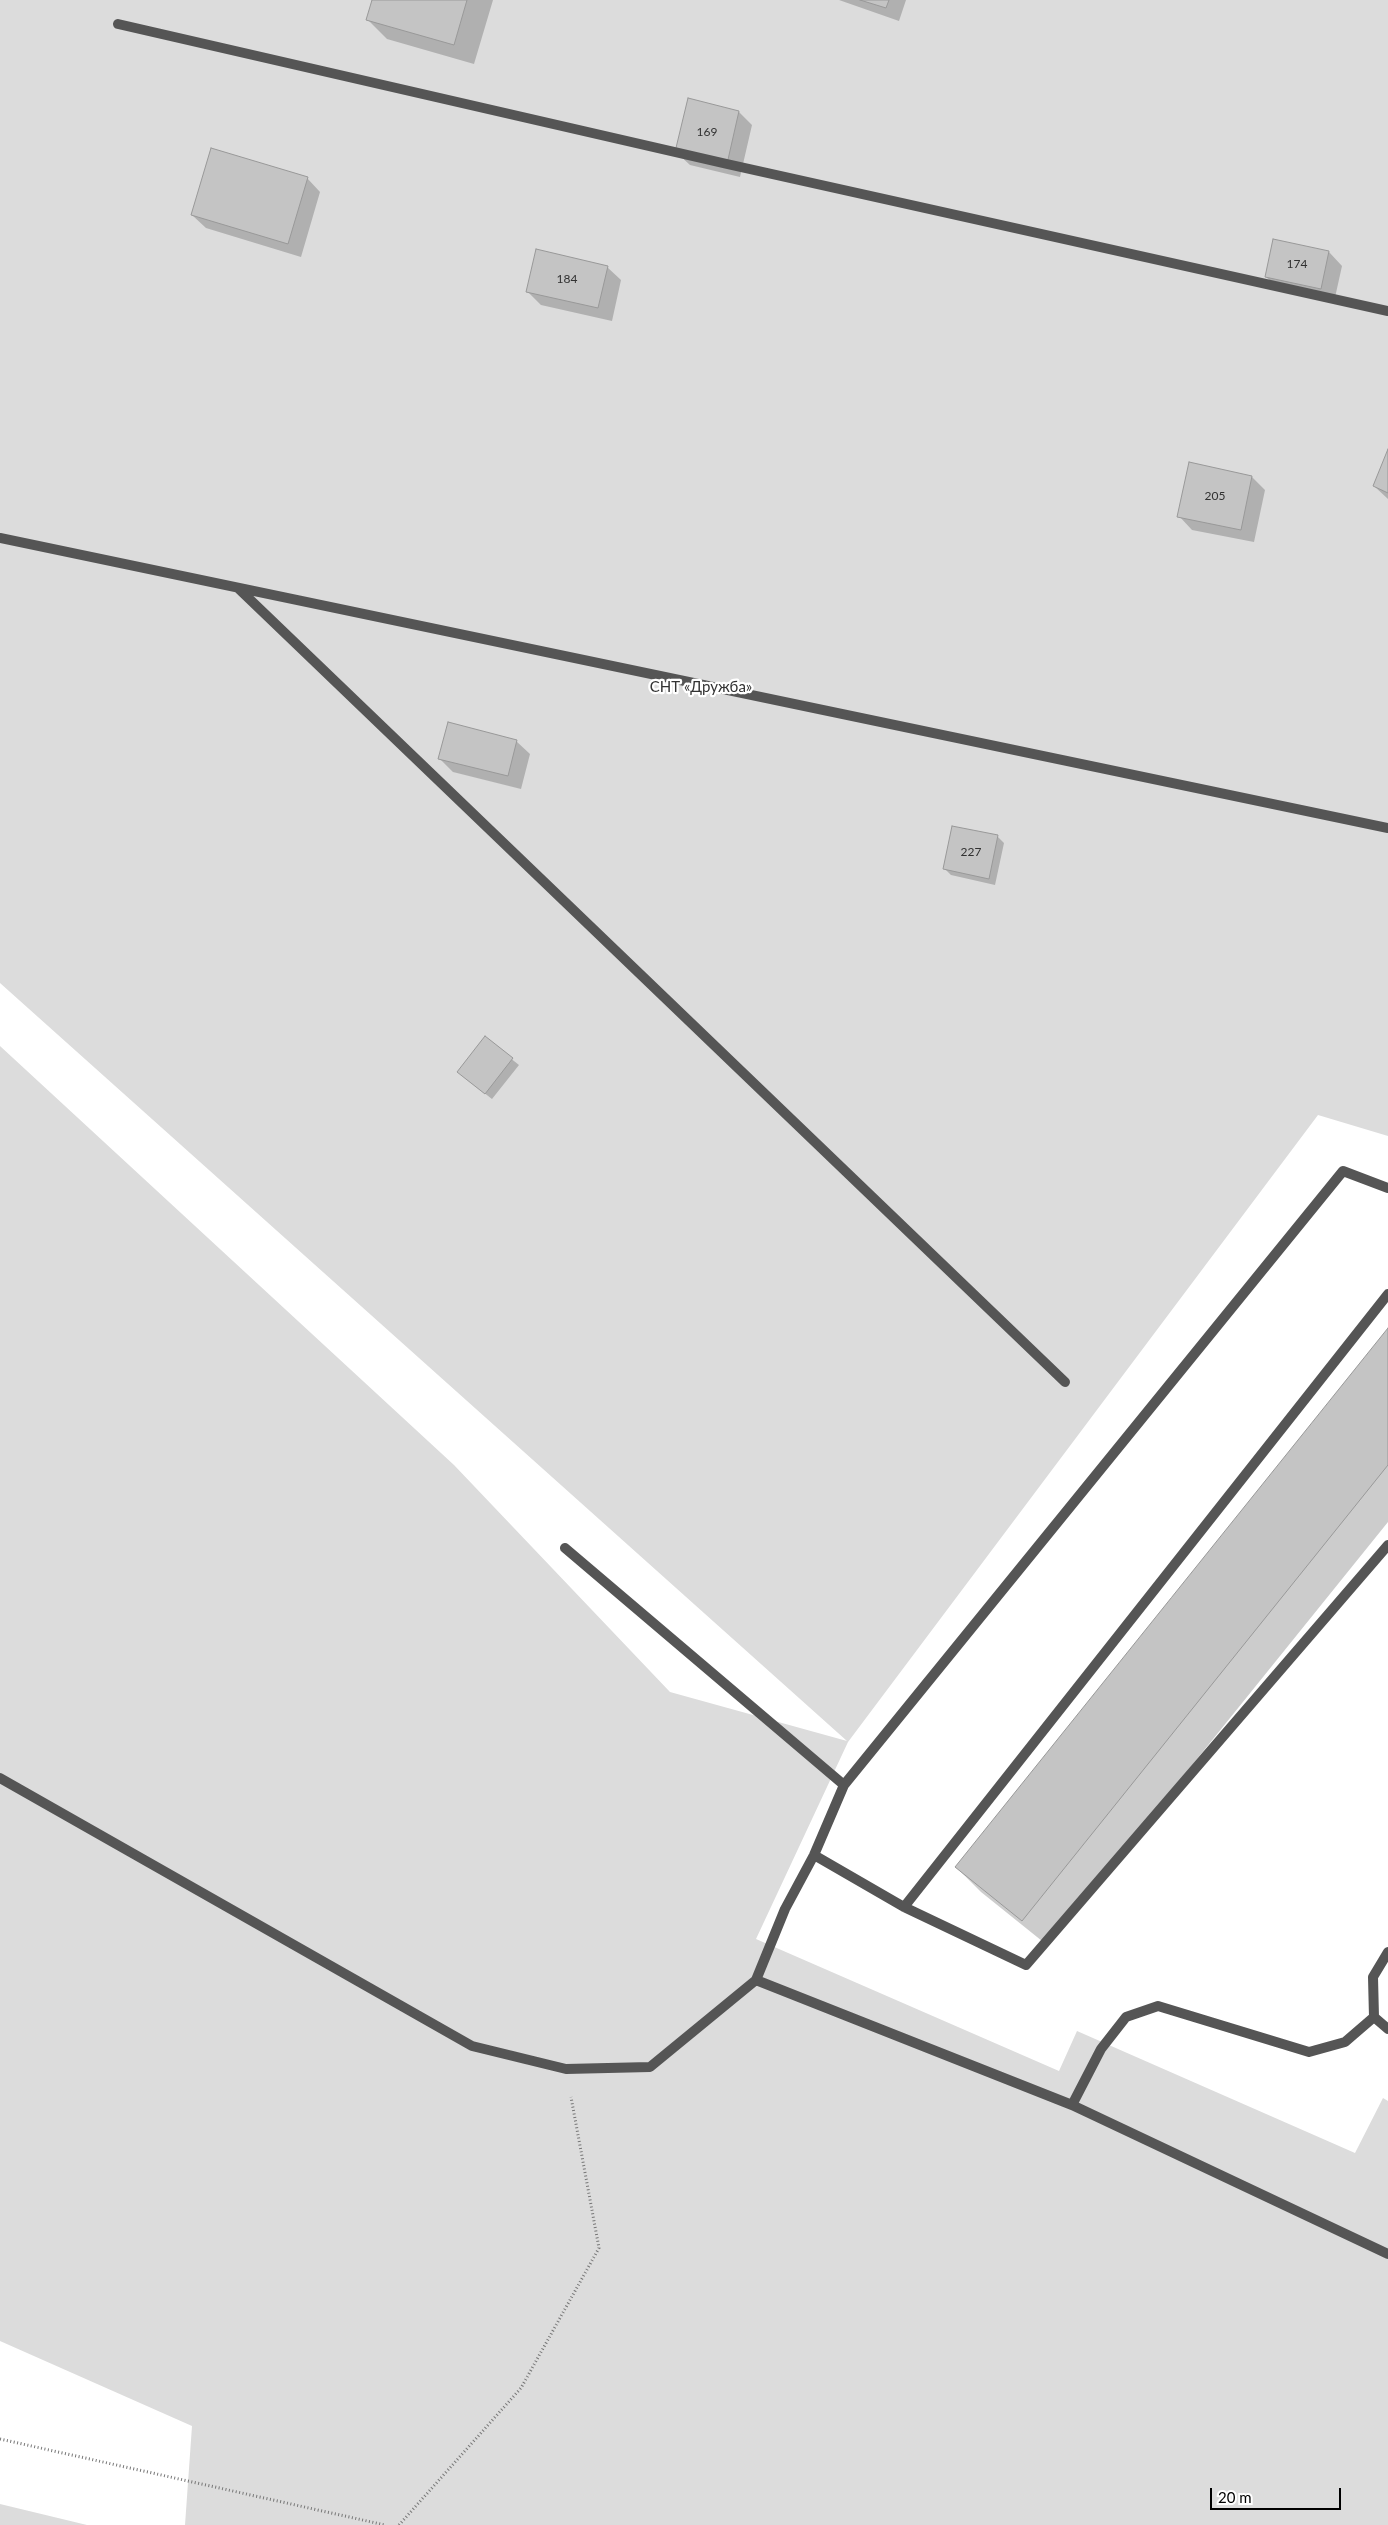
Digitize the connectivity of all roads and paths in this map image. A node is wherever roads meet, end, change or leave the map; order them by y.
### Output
1 (118, 24) dead end
2 (1388, 310) edge
3 (0, 538) edge
4 (239, 589) junction
5 (1388, 828) edge
6 (1388, 1188) edge
7 (1388, 1294) edge
8 (1065, 1382) dead end
9 (1388, 1545) edge
10 (565, 1548) dead end
11 (0, 1778) edge
12 (844, 1785) junction
13 (814, 1856) junction
14 (904, 1907) junction
15 (1388, 1952) edge
16 (756, 1980) junction
17 (1374, 2017) junction
18 (1388, 2030) edge
19 (566, 2069) junction
20 (1072, 2105) junction
21 (1388, 2254) edge
22 (0, 2439) edge
23 (385, 2525) edge
24 (399, 2525) edge

1 - 2 lane
3 - 4 lane
4 - 5 lane
4 - 8 lane
6 - 12 lane
7 - 14 lane
9 - 14 lane
10 - 12 lane
11 - 19 lane
12 - 13 lane
13 - 14 lane
13 - 16 lane
15 - 17 lane
16 - 19 lane
16 - 20 lane
17 - 18 lane
17 - 20 lane
19 - 24 path
20 - 21 lane
22 - 23 path

